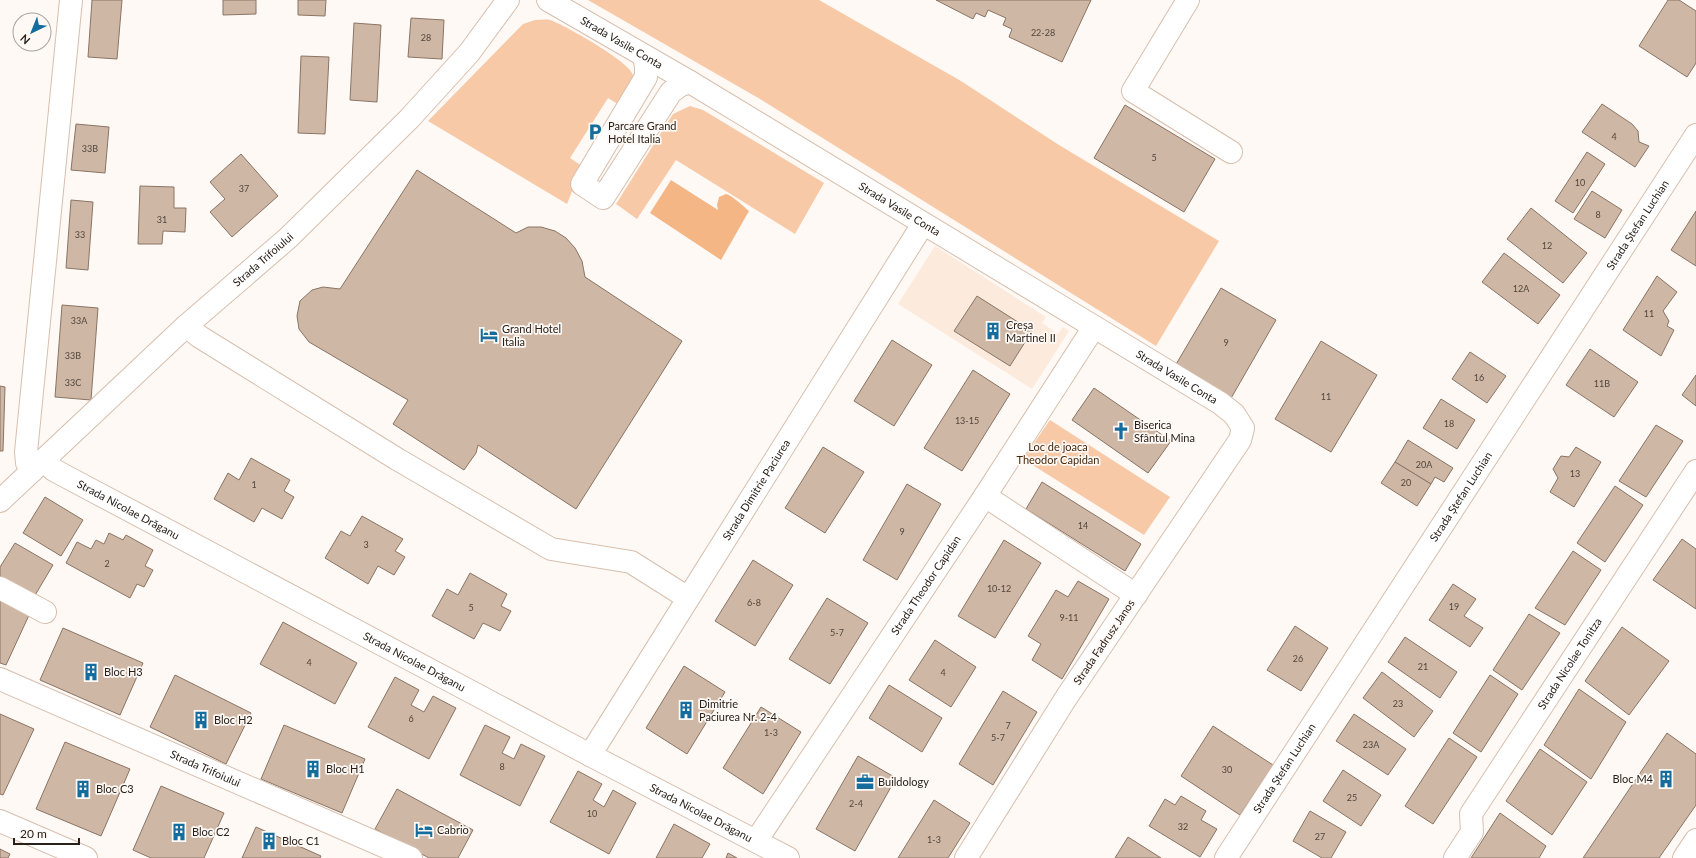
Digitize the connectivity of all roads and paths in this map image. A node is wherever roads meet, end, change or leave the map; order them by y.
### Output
1 (71, 0) edge
2 (508, 0) edge
3 (548, 0) edge
4 (1188, 0) edge
5 (644, 56) junction
6 (690, 82) junction
7 (1696, 135) edge
8 (1231, 152) dead end
9 (923, 224) junction
10 (186, 326) junction
11 (1094, 327) junction
12 (1243, 428) joint
13 (37, 466) junction
14 (1696, 471) edge
15 (985, 496) junction
16 (0, 500) edge
17 (0, 588) edge
18 (1136, 595) junction
19 (688, 598) junction
20 (45, 612) dead end
21 (0, 678) edge
22 (590, 755) junction
23 (0, 821) edge
24 (1696, 840) edge
25 (756, 841) junction
26 (86, 858) edge
27 (411, 858) edge
28 (788, 858) edge
29 (966, 858) edge
30 (1226, 858) edge
31 (1455, 858) edge
32 (1684, 858) edge

1 - 13 street
2 - 10 street, Strada Trifoiului
3 - 5 street, Strada Vasile Conta
4 - 8 street
5 - 6 street, Strada Vasile Conta
5 - 6 street
6 - 9 street, Strada Vasile Conta
7 - 30 street, Strada Ștefan Luchian
9 - 11 street, Strada Vasile Conta
9 - 19 street, Strada Dimitrie Paciurea
10 - 13 street, Strada Trifoiului
10 - 19 street
11 - 12 street, Strada Vasile Conta
11 - 15 street, Strada Theodor Capidan
12 - 18 street, Strada Fadrusz Janos
13 - 16 street, Strada Trifoiului
13 - 22 street, Strada Nicolae Drăganu
14 - 31 street, Strada Nicolae Tonitza
15 - 18 street
15 - 25 street, Strada Theodor Capidan
17 - 20 street
18 - 29 street, Strada Fadrusz Janos
19 - 22 street, Strada Dimitrie Paciurea
21 - 27 street, Strada Trifoiului
22 - 25 street, Strada Nicolae Drăganu
23 - 26 street
24 - 32 street
25 - 28 street, Strada Nicolae Drăganu

